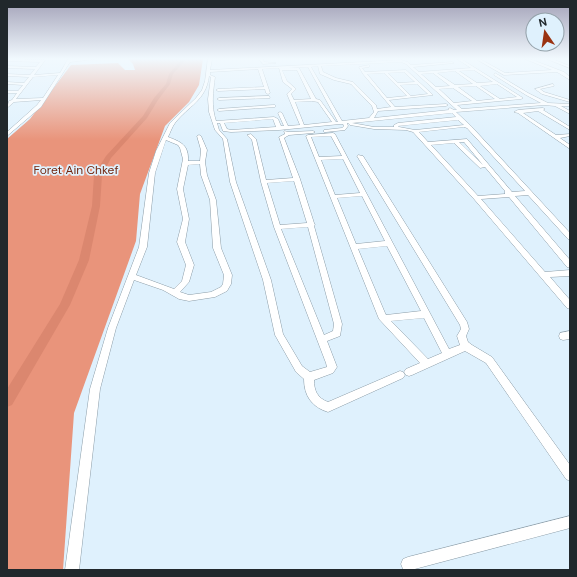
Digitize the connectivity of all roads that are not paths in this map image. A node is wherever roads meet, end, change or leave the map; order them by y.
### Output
1 (24, 86) edge
2 (52, 86) edge
3 (205, 86) edge
4 (212, 86) edge
5 (290, 86) edge
6 (307, 86) edge
7 (320, 86) edge
8 (356, 86) edge
9 (375, 86) edge
10 (399, 86) edge
11 (421, 86) edge
12 (426, 86) edge
13 (433, 86) edge
14 (454, 86) joint
15 (477, 86) edge
16 (502, 86) edge
17 (514, 86) edge
18 (549, 86) edge
19 (267, 88) joint
20 (435, 88) junction
21 (7, 92) edge
22 (20, 92) junction
23 (435, 95) dead end
24 (270, 97) junction
25 (410, 97) junction
26 (44, 99) junction
27 (386, 99) junction
28 (218, 100) junction
29 (328, 100) junction
30 (440, 100) dead end
31 (499, 100) junction
32 (7, 101) edge
33 (14, 101) junction
34 (292, 101) junction
35 (317, 101) junction
36 (493, 101) junction
37 (570, 101) edge
38 (476, 102) junction
39 (453, 104) junction
40 (446, 105) junction
41 (551, 105) junction
42 (570, 105) edge
43 (7, 107) edge
44 (502, 107) junction
45 (394, 108) junction
46 (376, 110) junction
47 (452, 111) junction
48 (511, 112) dead end
49 (518, 112) junction
50 (280, 113) dead end
51 (570, 113) edge
52 (463, 115) junction
53 (370, 119) junction
54 (217, 122) junction
55 (335, 123) junction
56 (344, 123) junction
57 (302, 124) junction
58 (316, 125) junction
59 (469, 127) junction
60 (279, 129) junction
61 (397, 129) junction
62 (570, 129) edge
63 (289, 131) junction
64 (415, 131) junction
65 (318, 133) junction
66 (7, 134) edge
67 (229, 134) junction
68 (221, 135) junction
69 (570, 135) edge
70 (199, 136) dead end
71 (254, 136) junction
72 (555, 137) junction
73 (164, 138) junction
74 (428, 144) junction
75 (570, 147) edge
76 (360, 156) dead end
77 (344, 157) junction
78 (317, 159) junction
79 (202, 162) junction
80 (186, 163) junction
81 (297, 179) junction
82 (264, 182) junction
83 (364, 194) junction
84 (531, 194) junction
85 (510, 195) junction
86 (333, 197) junction
87 (476, 198) junction
88 (312, 225) junction
89 (277, 227) junction
90 (570, 237) edge
91 (389, 243) junction
92 (353, 247) junction
93 (570, 265) edge
94 (570, 273) edge
95 (544, 274) junction
96 (133, 277) junction
97 (174, 293) junction
98 (570, 306) edge
99 (426, 314) junction
100 (383, 319) junction
101 (321, 340) junction
102 (466, 346) junction
103 (447, 354) junction
104 (427, 364) junction
105 (309, 377) junction
106 (570, 475) edge
107 (570, 522) edge
108 (408, 564) dead end
109 (72, 570) edge

1 - 22 street
2 - 26 street
3 - 73 street
4 - 54 street
5 - 34 street
6 - 35 street
7 - 29 street
8 - 46 street
9 - 27 street
10 - 25 street
11 - 25 street
12 - 23 street
13 - 20 street
14 - 20 street
14 - 38 street
15 - 31 street
16 - 31 street
17 - 41 street
18 - 37 street
19 - 24 street
19 - 28 street
20 - 39 street
21 - 22 street
22 - 33 street
24 - 28 street
24 - 28 street
25 - 27 street
26 - 33 street
26 - 66 street
27 - 45 street
29 - 35 street
29 - 56 street
30 - 40 street
31 - 36 street
32 - 33 street
33 - 43 street
34 - 35 street
34 - 57 street
35 - 55 street
36 - 38 street
36 - 44 street
38 - 39 street
39 - 52 street
40 - 45 street
40 - 47 street
41 - 42 street
41 - 44 street
41 - 51 street
41 - 52 street
44 - 52 street
45 - 46 street
46 - 53 street
47 - 52 street
47 - 53 street
48 - 49 street
49 - 62 street
49 - 72 street
50 - 63 street
52 - 59 street
52 - 61 street
53 - 56 street
54 - 60 street
54 - 60 street
54 - 68 street
55 - 56 street
55 - 58 street
56 - 61 street
56 - 65 street
57 - 58 street
57 - 63 street
58 - 63 street
59 - 64 street
59 - 84 street
60 - 63 street
61 - 64 street
63 - 65 street
63 - 67 street
63 - 71 street
63 - 81 street
64 - 74 street
65 - 77 street
65 - 78 street
67 - 68 street
67 - 71 street
68 - 105 street
69 - 72 street
70 - 79 street
71 - 82 street
72 - 75 street
73 - 80 street
73 - 96 street
74 - 85 street
74 - 87 street
76 - 102 street
77 - 78 street
77 - 83 street
78 - 86 street
79 - 80 street
79 - 97 street
80 - 97 street
81 - 82 street
81 - 88 street
82 - 89 street
83 - 86 street
83 - 91 street
84 - 85 street
84 - 90 street
85 - 87 street
85 - 93 street
86 - 92 street
87 - 95 street
88 - 89 street
88 - 101 street
89 - 101 street
91 - 92 street
91 - 99 street
92 - 100 street
94 - 95 street
95 - 98 street
96 - 97 street
96 - 109 street
99 - 100 street
99 - 103 street
100 - 104 street
101 - 105 street
102 - 103 street
102 - 106 street
103 - 104 street
104 - 105 street
107 - 108 street

